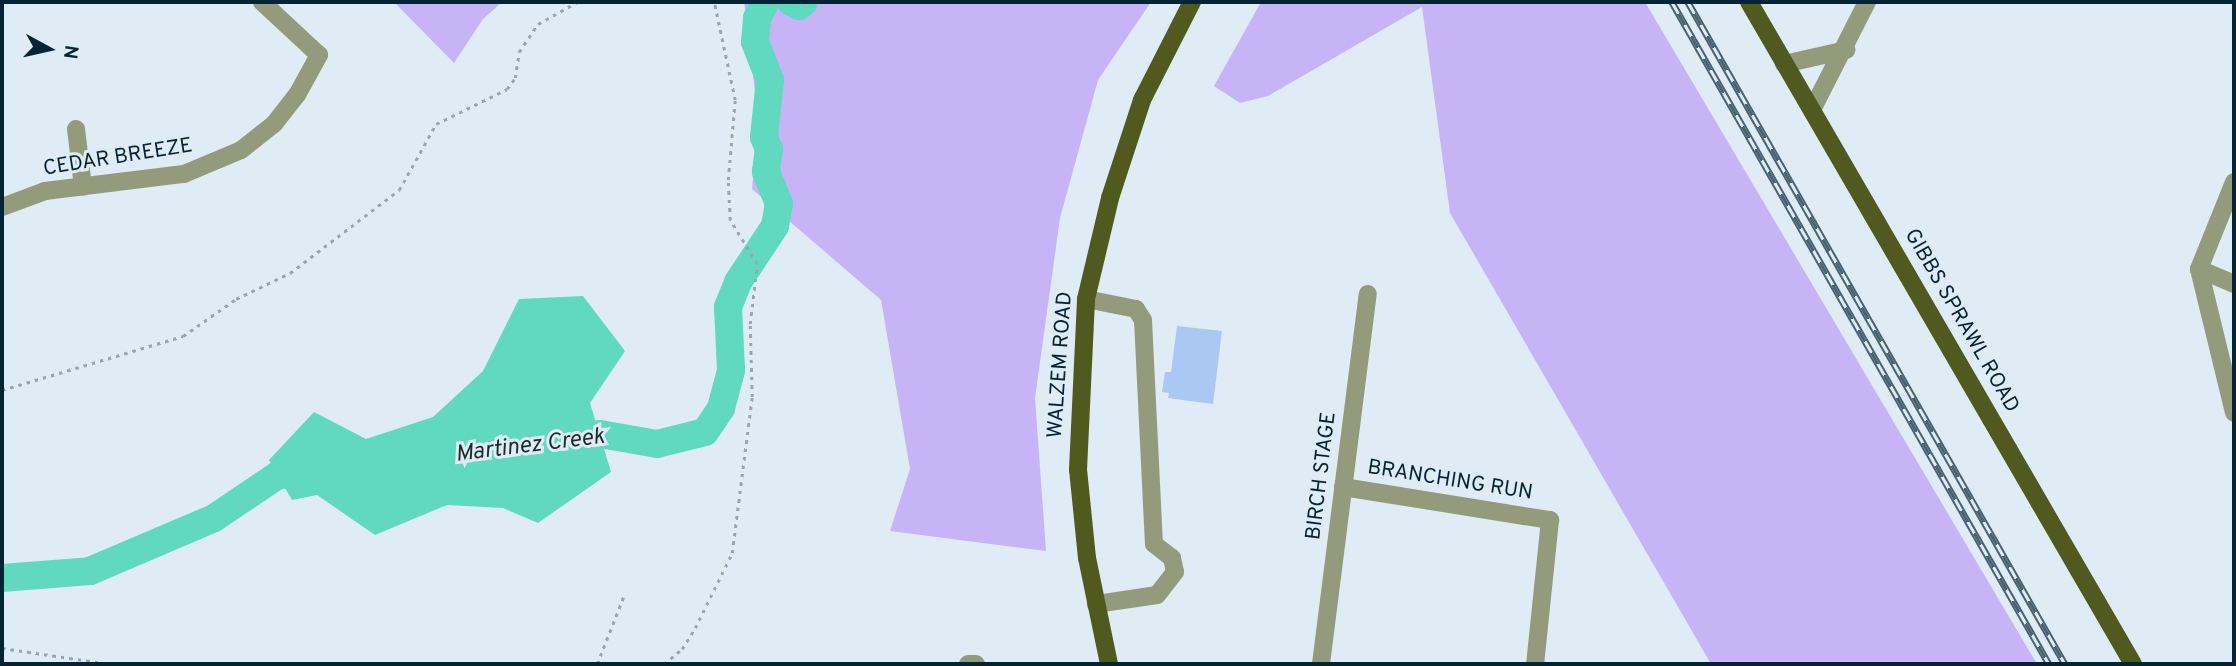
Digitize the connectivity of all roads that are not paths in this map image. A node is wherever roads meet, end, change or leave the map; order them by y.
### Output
1 (262, 2) edge
2 (1192, 2) edge
3 (1749, 2) edge
4 (1867, 2) edge
5 (1846, 50) junction
6 (1784, 64) junction
7 (1813, 108) junction
8 (76, 129) dead end
9 (2234, 182) edge
10 (83, 187) junction
11 (2, 207) edge
12 (2199, 269) junction
13 (2234, 284) edge
14 (1368, 294) dead end
15 (1086, 299) junction
16 (2234, 413) edge
17 (1343, 487) junction
18 (1096, 604) junction
19 (968, 664) edge
20 (976, 664) edge
21 (1109, 664) edge
22 (1321, 664) edge
23 (1535, 664) edge
24 (2133, 664) edge

1 - 10 street, CEDAR BREEZE
2 - 15 main road, WALZEM ROAD
3 - 6 main road, GIBBS SPRAWL ROAD
4 - 5 street
5 - 6 street
5 - 7 street
6 - 7 main road, GIBBS SPRAWL ROAD
7 - 24 main road, GIBBS SPRAWL ROAD
8 - 10 street
9 - 12 street
10 - 11 street, CEDAR BREEZE
12 - 13 street
12 - 16 street
14 - 17 street, BIRCH STAGE
15 - 18 main road, WALZEM ROAD
15 - 18 street
17 - 22 street, BIRCH STAGE
17 - 23 street, BRANCHING RUN
18 - 21 main road, WALZEM ROAD
19 - 20 street

